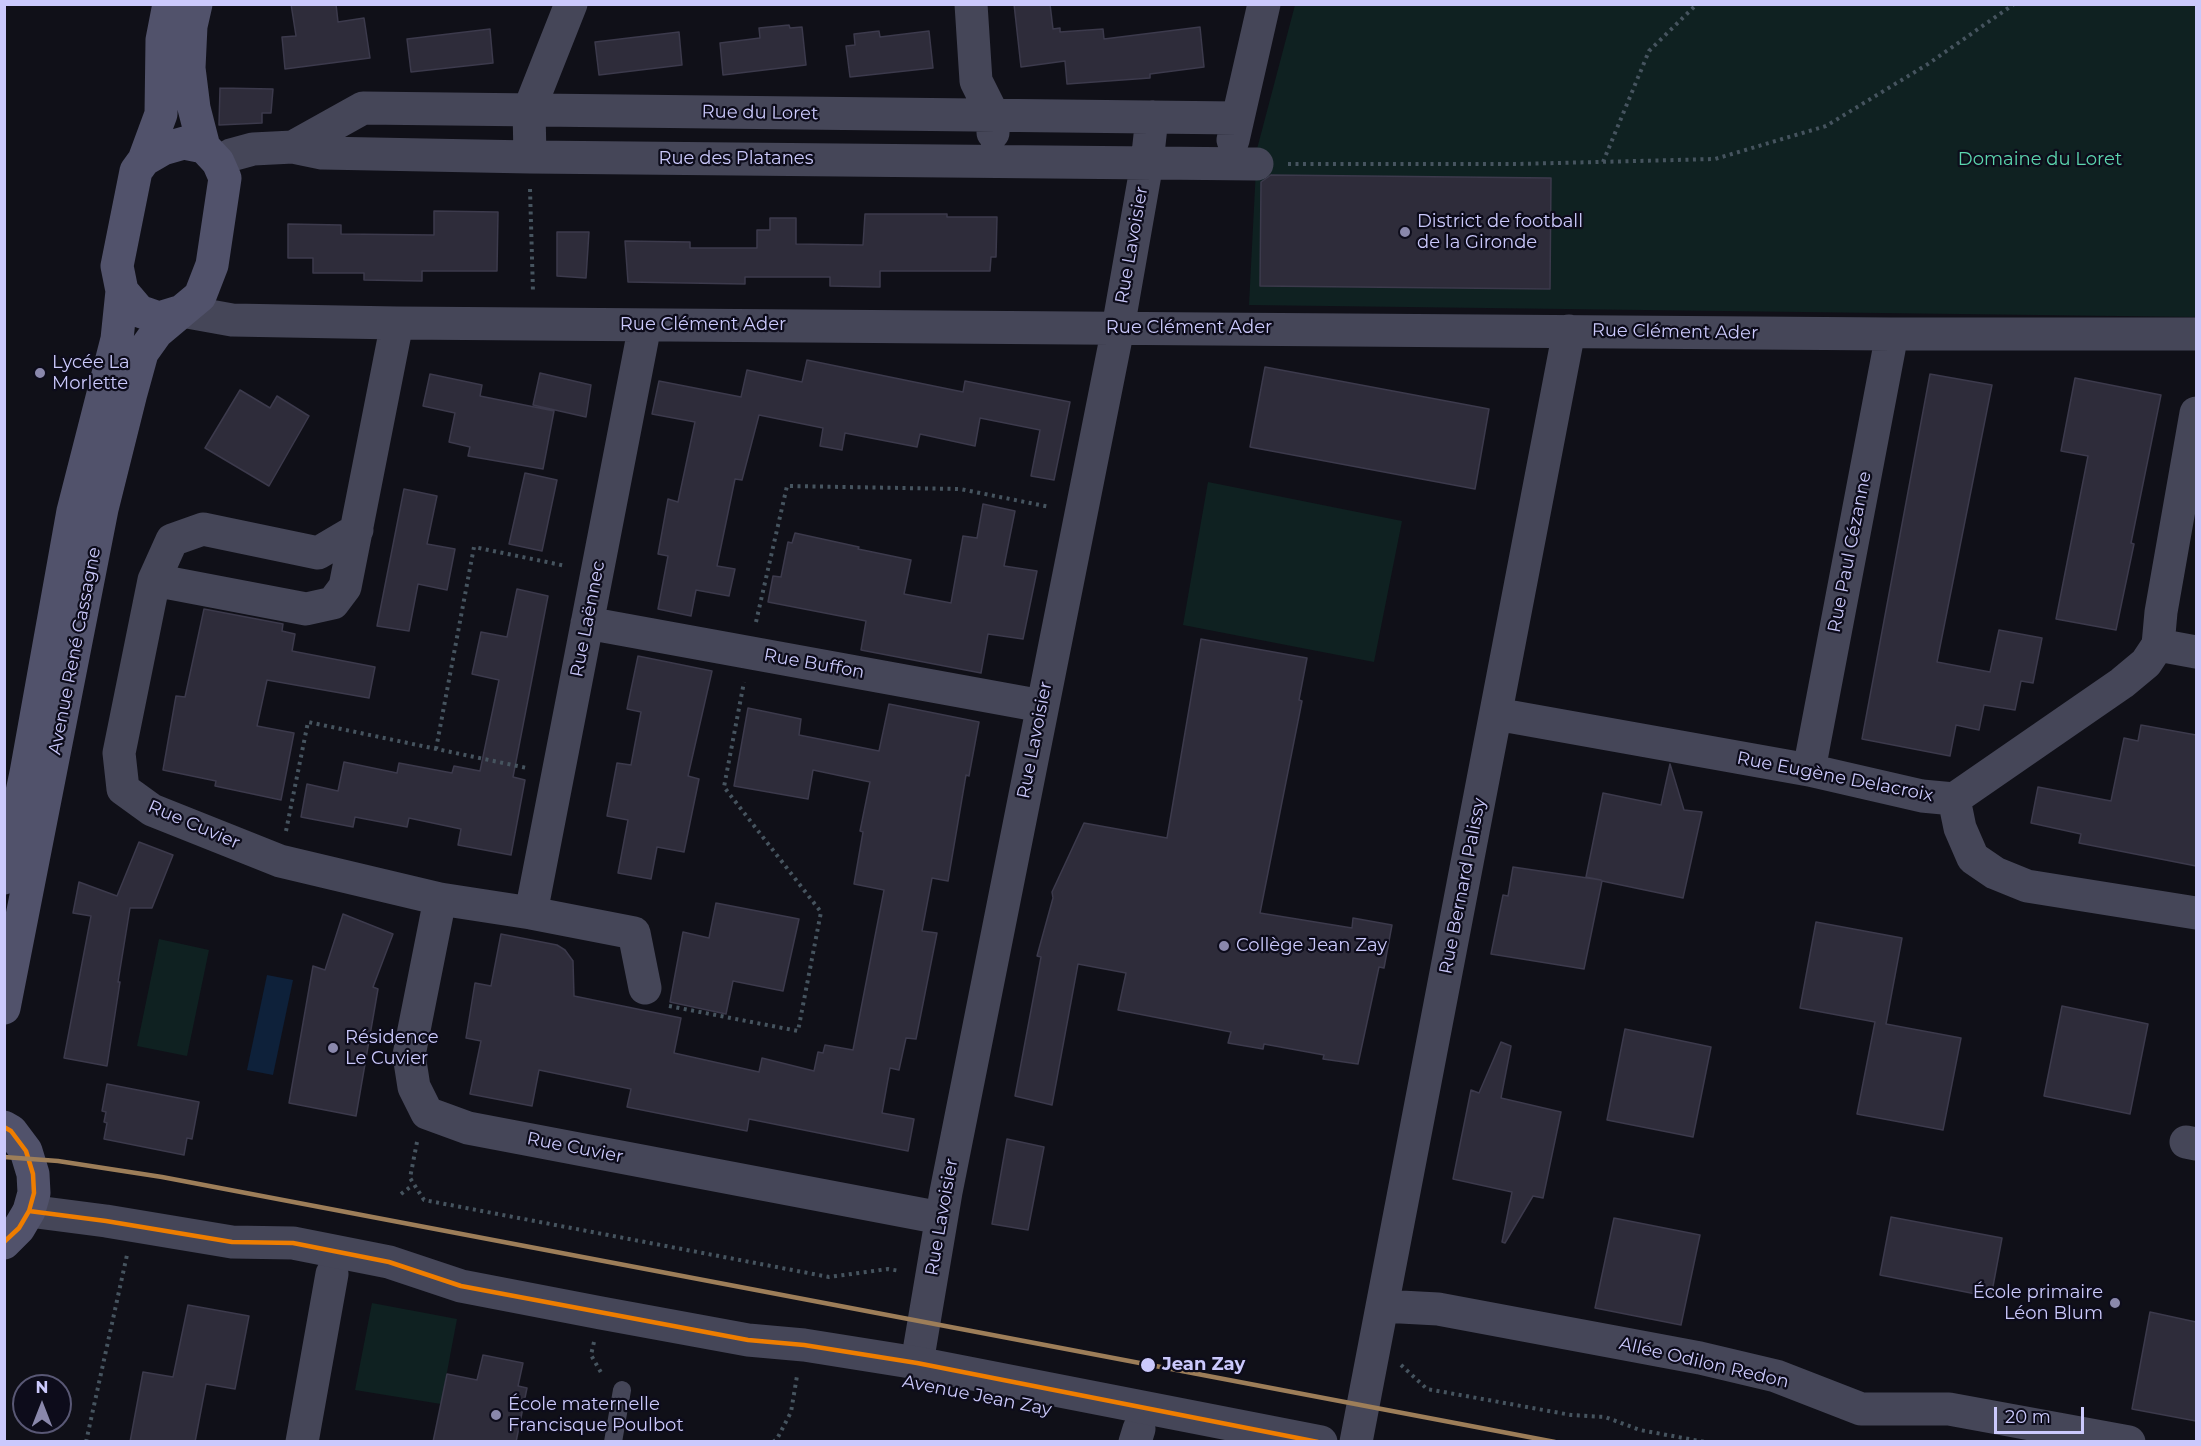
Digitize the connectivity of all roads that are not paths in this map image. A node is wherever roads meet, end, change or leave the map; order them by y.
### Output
1 (169, 4) edge
2 (196, 4) edge
3 (571, 4) edge
4 (971, 4) edge
5 (1264, 4) edge
6 (529, 110) junction
7 (993, 115) junction
8 (1152, 117) junction
9 (1237, 118) junction
10 (293, 147) junction
11 (211, 154) junction
12 (144, 160) junction
13 (992, 161) junction
14 (1147, 163) junction
15 (530, 170) junction
16 (122, 291) junction
17 (182, 311) junction
18 (397, 323) junction
19 (645, 325) junction
20 (1118, 328) junction
21 (1569, 331) junction
22 (1892, 334) junction
23 (2196, 334) edge
24 (2196, 413) edge
25 (357, 530) junction
26 (154, 580) junction
27 (587, 623) junction
28 (2158, 645) junction
29 (2196, 651) edge
30 (1042, 706) junction
31 (1496, 714) junction
32 (1809, 770) junction
33 (1954, 800) junction
34 (4, 878) edge
35 (440, 900) junction
36 (531, 913) junction
37 (2196, 913) edge
38 (652, 996) road end
39 (4, 1008) edge
40 (7, 1126) edge
41 (29, 1210) junction
42 (941, 1218) junction
43 (232, 1242) junction
44 (4, 1243) edge
45 (332, 1274) junction
46 (461, 1286) junction
47 (1382, 1306) junction
48 (748, 1340) junction
49 (917, 1363) junction
50 (622, 1390) road end
51 (1137, 1435) edge
52 (302, 1442) edge
53 (613, 1442) edge
54 (1209, 1442) edge
55 (1321, 1442) edge
56 (1356, 1442) edge
57 (2129, 1442) edge

1 - 12 main road, Avenue René Cassagne
2 - 11 main road, Avenue René Cassagne
3 - 6 street
4 - 7 street
5 - 9 street
6 - 7 street, Rue du Loret
6 - 10 street, Rue du Loret
6 - 15 street
7 - 8 street, Rue du Loret
7 - 13 street
8 - 9 street, Rue du Loret
8 - 14 street, Rue Lavoisier
9 - 14 street, Rue des Platanes
10 - 11 street, Rue des Platanes
10 - 15 street, Rue des Platanes
11 - 12 main road
11 - 17 main road, Avenue René Cassagne
12 - 16 main road, Avenue René Cassagne
13 - 14 street, Rue des Platanes
13 - 15 street, Rue des Platanes
14 - 20 street, Rue Lavoisier
16 - 17 main road
16 - 34 main road, Avenue René Cassagne
17 - 18 street, Rue Clément Ader
17 - 39 main road, Avenue René Cassagne
18 - 19 street, Rue Clément Ader
18 - 25 street
19 - 20 street, Rue Clément Ader
19 - 27 street, Rue Laënnec
20 - 21 street, Rue Clément Ader
20 - 30 street, Rue Lavoisier
21 - 22 street, Rue Clément Ader
21 - 31 street, Rue Bernard Palissy
22 - 23 street, Rue Clément Ader
22 - 32 street, Rue Paul Cézanne
24 - 28 street
25 - 26 street, Rue Cuvier
25 - 26 street
26 - 35 street, Rue Cuvier
27 - 30 street, Rue Buffon
27 - 36 street, Rue Laënnec
28 - 29 street
28 - 33 street
30 - 42 street, Rue Lavoisier
31 - 32 street, Rue Eugène Delacroix
31 - 47 street, Rue Bernard Palissy
32 - 33 street, Rue Eugène Delacroix
33 - 37 street, Rue Eugène Delacroix
35 - 36 street, Rue Cuvier
35 - 42 street, Rue Cuvier
36 - 38 street, Rue Cuvier
40 - 41 main road
41 - 43 street, Avenue Jean Zay
41 - 44 main road
42 - 49 street, Rue Lavoisier
43 - 45 street, Avenue Jean Zay
43 - 46 street, Avenue Jean Zay
45 - 46 street, Avenue Jean Zay
45 - 52 street
46 - 48 street, Avenue Jean Zay
47 - 56 street, Rue Bernard Palissy
47 - 57 street, Allée Odilon Redon
48 - 49 street, Avenue Jean Zay
48 - 51 street, Avenue Jean Zay
49 - 55 street, Avenue Jean Zay
50 - 53 lane
51 - 54 street, Avenue Jean Zay

